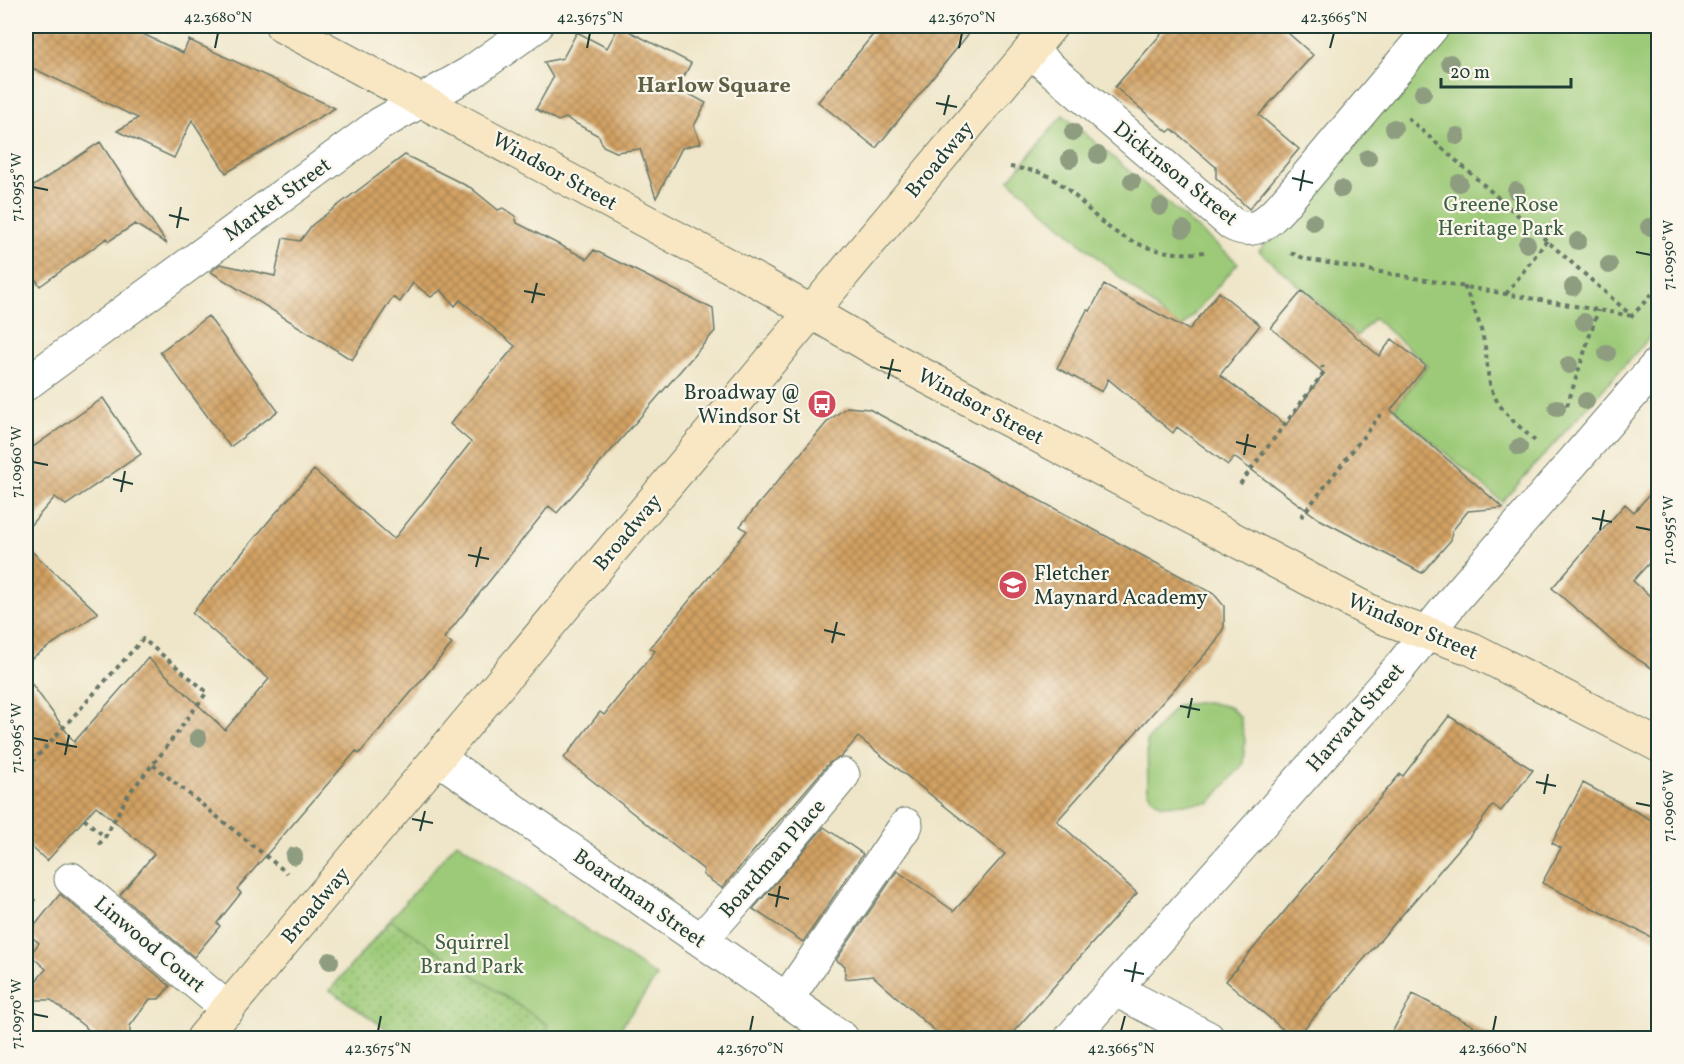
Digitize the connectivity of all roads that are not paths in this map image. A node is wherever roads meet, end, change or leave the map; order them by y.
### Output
1 (282, 26) edge
2 (536, 26) edge
3 (1052, 26) edge
4 (1433, 26) edge
5 (1030, 51) junction
6 (423, 100) junction
7 (812, 312) junction
8 (1659, 364) edge
9 (26, 384) edge
10 (1426, 635) junction
11 (1659, 745) edge
12 (438, 758) junction
13 (843, 775) dead end
14 (906, 825) dead end
15 (71, 879) road end
16 (700, 940) junction
17 (1114, 989) junction
18 (786, 1000) junction
19 (228, 1009) junction
20 (203, 1038) edge
21 (842, 1038) edge
22 (1071, 1038) edge
23 (1208, 1038) edge

1 - 6 street, Windsor Street
2 - 6 street, Market Street
3 - 5 street, Broadway
4 - 5 street, Dickinson Street
5 - 7 street, Broadway
6 - 7 street, Windsor Street
6 - 9 street, Market Street
7 - 10 street, Windsor Street
7 - 12 street, Broadway
8 - 10 street, Harvard Street
10 - 11 street, Windsor Street
10 - 17 street, Harvard Street
12 - 16 street, Boardman Street
12 - 19 street, Broadway
13 - 16 street, Boardman Place
14 - 18 street
15 - 19 street, Linwood Court
16 - 18 street, Boardman Street
17 - 22 street, Harvard Street
17 - 23 street
18 - 21 street, Boardman Street
19 - 20 street, Broadway

